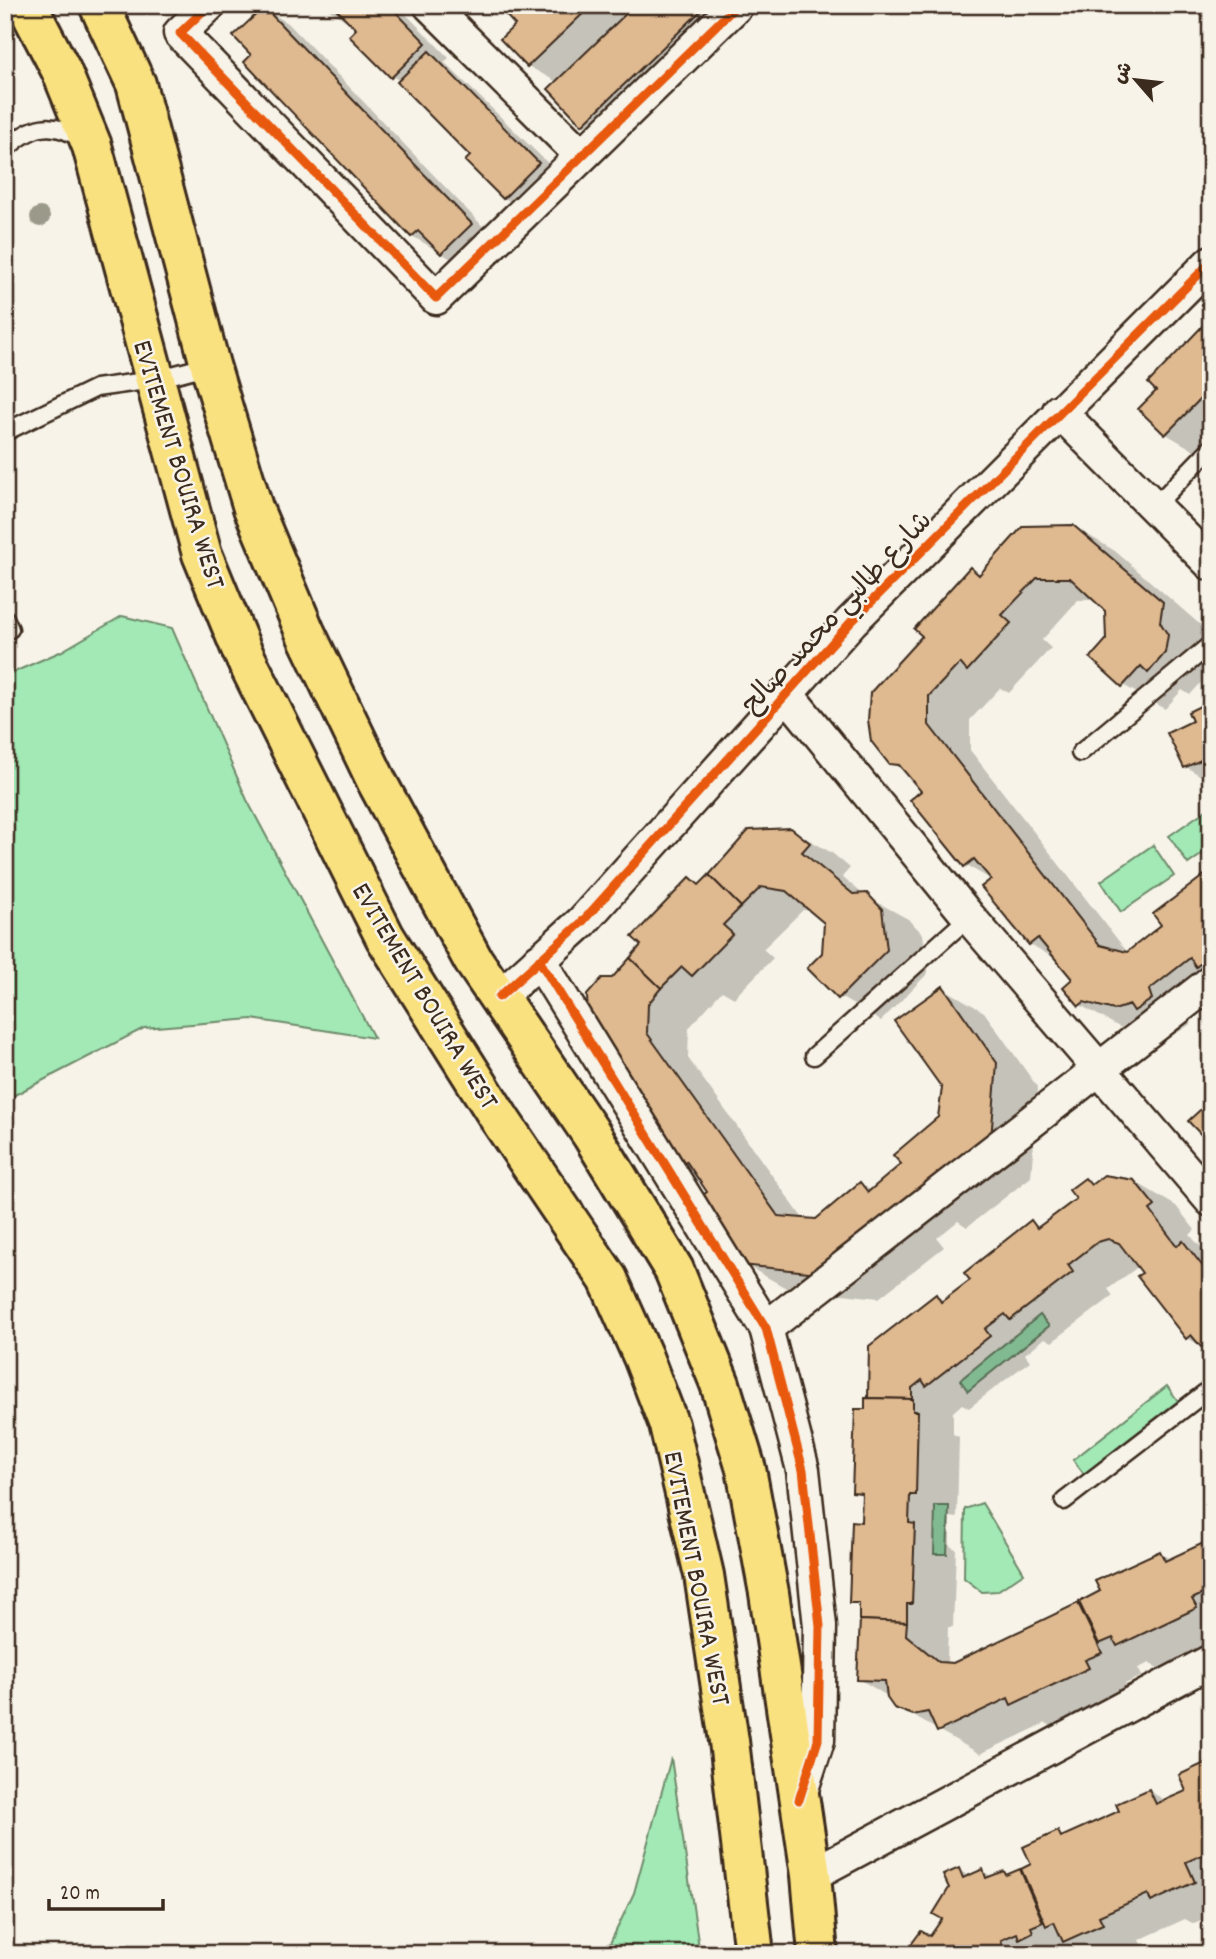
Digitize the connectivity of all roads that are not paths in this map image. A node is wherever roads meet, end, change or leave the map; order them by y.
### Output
1 (27, 5) edge
2 (99, 5) edge
3 (209, 5) edge
4 (430, 5) edge
5 (737, 5) edge
6 (92, 146) junction
7 (5, 150) edge
8 (580, 154) junction
9 (1211, 262) edge
10 (210, 365) junction
11 (153, 380) junction
12 (1059, 411) junction
13 (5, 432) edge
14 (1211, 448) edge
15 (1154, 508) junction
16 (1211, 564) edge
17 (5, 618) edge
18 (5, 631) edge
19 (1211, 644) edge
20 (786, 693) junction
21 (1080, 752) dead end
22 (969, 917) junction
23 (539, 960) junction
24 (1211, 982) edge
25 (499, 997) junction
26 (814, 1056) dead end
27 (1097, 1068) junction
28 (1211, 1200) edge
29 (766, 1328) junction
30 (1211, 1388) edge
31 (1064, 1501) dead end
32 (1211, 1661) edge
33 (799, 1800) junction
34 (811, 1875) junction
35 (754, 1954) edge
36 (818, 1954) edge

1 - 6 highway, EVITEMENT BOUIRA WEST
2 - 10 highway, EVITEMENT BOUIRA WEST
3 - 8 street
4 - 8 street
5 - 8 street
6 - 7 lane
6 - 11 highway, EVITEMENT BOUIRA WEST
9 - 12 street, شارع طالبي محمد صالح
10 - 11 lane
10 - 25 highway, EVITEMENT BOUIRA WEST
11 - 13 lane
11 - 35 highway, EVITEMENT BOUIRA WEST
12 - 15 street
12 - 20 street, شارع طالبي محمد صالح
14 - 15 lane
15 - 16 street
17 - 18 lane
19 - 21 lane
20 - 22 street
20 - 23 street, شارع طالبي محمد صالح
22 - 26 lane
22 - 27 street
23 - 25 street, شارع طالبي محمد صالح
23 - 29 street
24 - 27 street
25 - 33 highway, EVITEMENT BOUIRA WEST
27 - 28 street
27 - 29 street
29 - 33 street
30 - 31 lane
32 - 34 street
33 - 34 highway, EVITEMENT BOUIRA WEST
34 - 36 highway, EVITEMENT BOUIRA WEST

